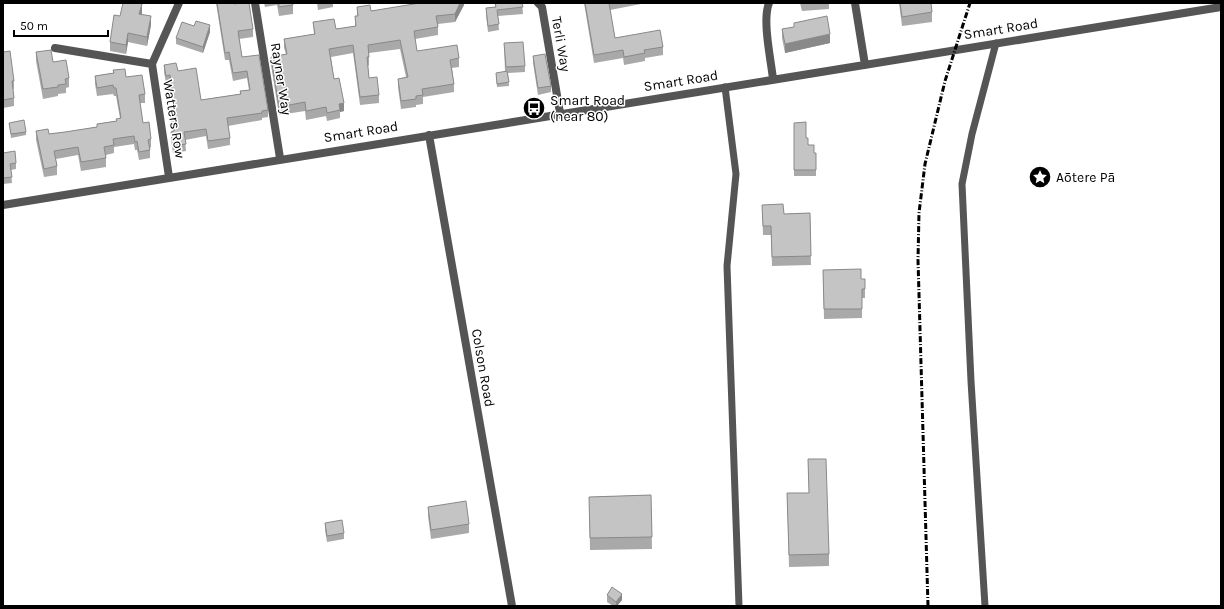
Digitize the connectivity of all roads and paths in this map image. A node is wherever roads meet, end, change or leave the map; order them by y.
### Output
1 (179, 3) edge
2 (255, 3) edge
3 (538, 3) edge
4 (769, 3) edge
5 (855, 3) edge
6 (1221, 7) edge
7 (996, 43) junction
8 (56, 48) dead end
9 (152, 64) junction
10 (864, 65) junction
11 (773, 79) junction
12 (725, 87) junction
13 (560, 113) junction
14 (429, 134) junction
15 (280, 158) junction
16 (169, 177) junction
17 (3, 204) edge
18 (512, 606) edge
19 (739, 606) edge
20 (985, 606) edge

1 - 9 street, Watters Row
2 - 15 street, Rayner Way
3 - 13 street, Terli Way
4 - 11 street
5 - 10 street
6 - 7 street, Smart Road
7 - 10 street, Smart Road
7 - 20 lane
8 - 9 street, Watters Row
9 - 16 street, Watters Row
10 - 11 street, Smart Road
11 - 12 street, Smart Road
12 - 13 street, Smart Road
12 - 19 lane
13 - 14 street, Smart Road
14 - 15 street, Smart Road
14 - 18 street, Colson Road
15 - 16 street, Smart Road
16 - 17 street, Smart Road

